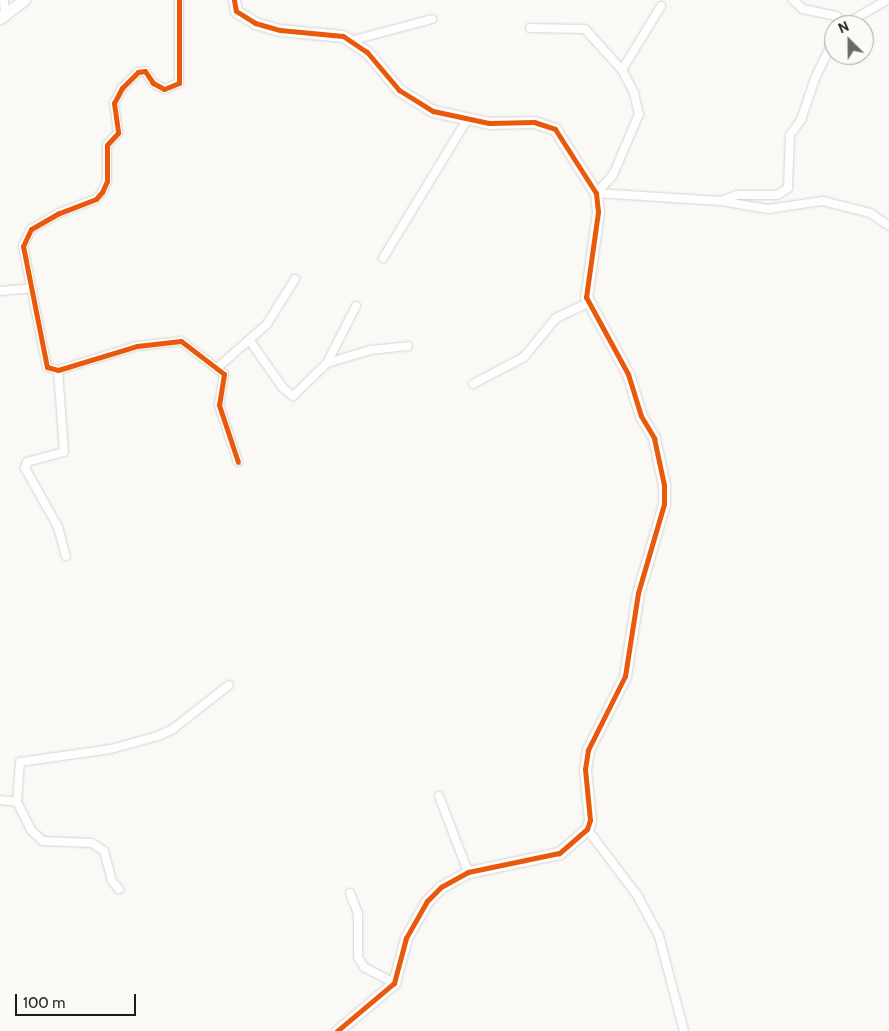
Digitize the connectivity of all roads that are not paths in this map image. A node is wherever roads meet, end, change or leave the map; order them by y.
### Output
1 (4, 0) edge
2 (24, 0) edge
3 (179, 0) edge
4 (234, 0) edge
5 (793, 0) edge
6 (887, 0) edge
7 (661, 6) dead end
8 (831, 15) edge
9 (862, 15) edge
10 (3, 16) edge
11 (432, 19) dead end
12 (530, 28) dead end
13 (350, 40) junction
14 (824, 60) edge
15 (622, 70) junction
16 (468, 118) junction
17 (596, 192) junction
18 (721, 201) junction
19 (889, 226) edge
20 (383, 258) dead end
21 (295, 278) dead end
22 (32, 288) junction
23 (0, 291) edge
24 (588, 303) junction
25 (356, 306) dead end
26 (250, 341) junction
27 (408, 346) dead end
28 (327, 363) junction
29 (218, 368) junction
30 (58, 370) junction
31 (473, 384) dead end
32 (238, 462) dead end
33 (66, 556) dead end
34 (229, 685) dead end
35 (439, 796) dead end
36 (0, 800) edge
37 (17, 802) junction
38 (587, 829) junction
39 (468, 872) junction
40 (119, 889) dead end
41 (350, 893) dead end
42 (394, 984) junction
43 (336, 1031) edge
44 (684, 1031) edge

1 - 10 street
2 - 10 street
3 - 22 street
4 - 13 street
5 - 8 street
6 - 9 street
7 - 15 street
11 - 13 street
12 - 15 street
13 - 16 street
14 - 18 street
15 - 17 street
16 - 17 street
16 - 20 street
17 - 18 street
17 - 24 street
18 - 19 street
21 - 26 street
22 - 23 street
22 - 30 street
24 - 31 street
24 - 38 street
25 - 28 street
26 - 28 street
26 - 29 street
27 - 28 street
29 - 30 street
29 - 32 street
30 - 33 street
34 - 37 street
35 - 39 street
36 - 37 street
37 - 40 street
38 - 39 street
38 - 44 street
39 - 42 street
41 - 42 street
42 - 43 street

